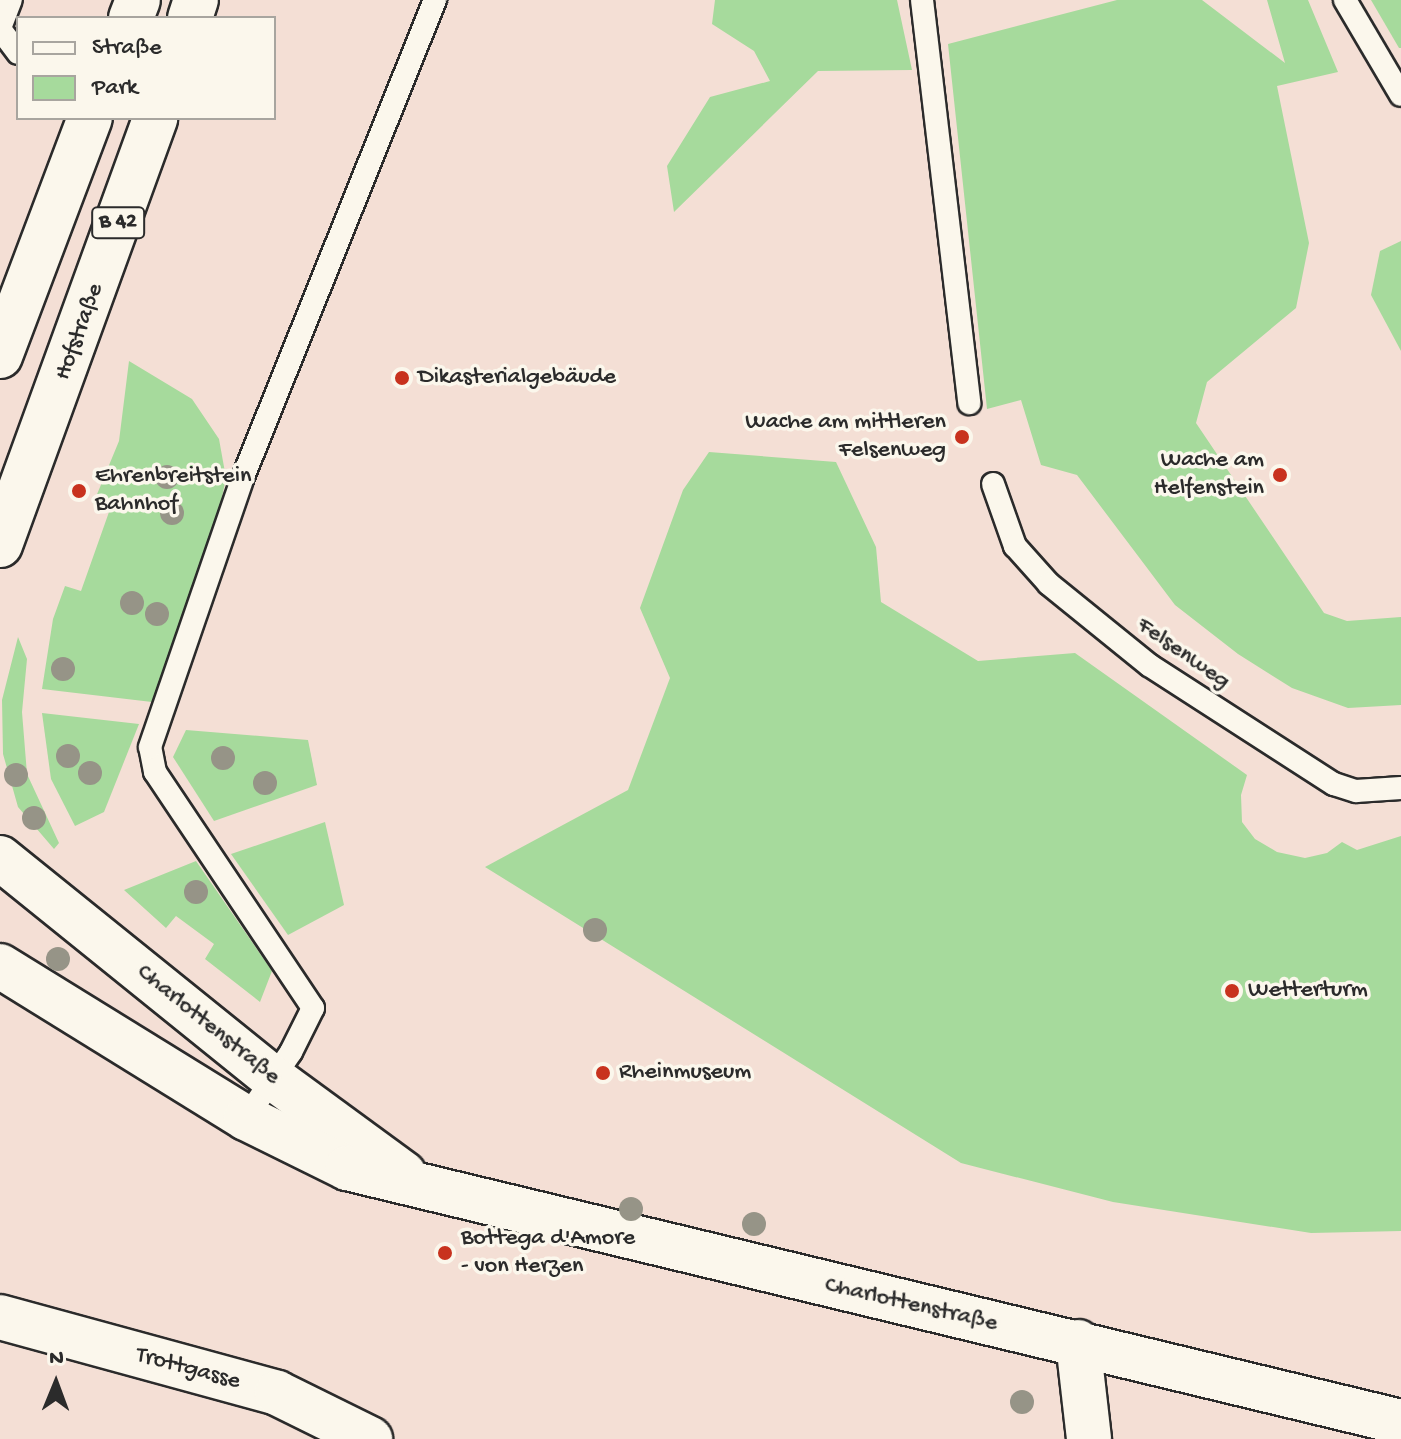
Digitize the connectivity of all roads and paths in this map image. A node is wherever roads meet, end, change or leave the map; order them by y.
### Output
1 (11, 0) edge
2 (435, 0) edge
3 (922, 0) edge
4 (1345, 0) edge
5 (0, 29) edge
6 (16, 50) edge
7 (1401, 95) edge
8 (154, 120) edge
9 (79, 125) edge
10 (0, 356) edge
11 (969, 403) dead end
12 (993, 484) dead end
13 (0, 545) edge
14 (1401, 788) edge
15 (0, 823) edge
16 (7, 863) edge
17 (0, 966) edge
18 (273, 1078) junction
19 (246, 1118) junction
20 (422, 1187) junction
21 (0, 1317) edge
22 (1078, 1342) junction
23 (1401, 1422) edge
24 (370, 1439) edge
25 (1089, 1439) edge

1 - 5 lane
2 - 18 lane
3 - 11 lane
4 - 7 lane
5 - 6 lane
8 - 13 main road, Hofstraße / B 42
9 - 10 main road, B 42
12 - 14 lane, Felsenweg
15 - 16 main road
16 - 18 main road, Charlottenstraße
17 - 19 main road, Charlottenstraße
18 - 19 lane
18 - 20 main road, Charlottenstraße
19 - 20 main road, Charlottenstraße
20 - 22 main road, Charlottenstraße
21 - 24 main road, Trottgasse
22 - 23 main road, Charlottenstraße
22 - 25 main road

